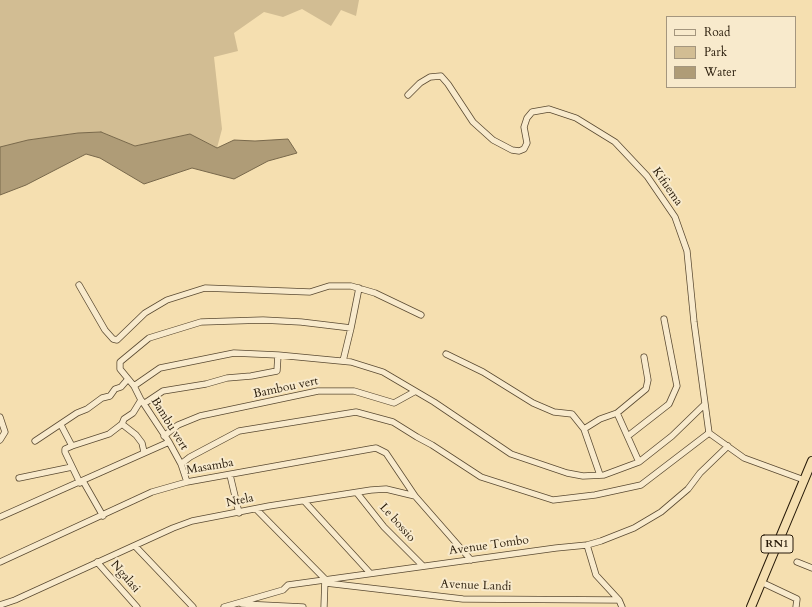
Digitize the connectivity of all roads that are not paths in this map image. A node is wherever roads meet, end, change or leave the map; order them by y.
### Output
1 (408, 95) dead end
2 (79, 285) dead end
3 (359, 288) junction
4 (422, 315) dead end
5 (664, 319) dead end
6 (351, 328) junction
7 (446, 354) dead end
8 (278, 355) junction
9 (644, 357) dead end
10 (343, 361) junction
11 (128, 379) junction
12 (134, 386) junction
13 (414, 392) junction
14 (143, 402) junction
15 (704, 405) junction
16 (617, 413) junction
17 (0, 417) edge
18 (122, 424) junction
19 (60, 425) junction
20 (584, 429) junction
21 (709, 433) junction
22 (164, 436) junction
23 (628, 436) junction
24 (0, 440) edge
25 (35, 441) dead end
26 (169, 442) junction
27 (72, 446) junction
28 (728, 446) junction
29 (144, 452) junction
30 (638, 462) junction
31 (812, 462) edge
32 (181, 464) junction
33 (72, 467) junction
34 (230, 475) junction
35 (600, 475) junction
36 (19, 478) dead end
37 (804, 480) junction
38 (82, 482) junction
39 (187, 482) junction
40 (357, 493) junction
41 (415, 496) junction
42 (305, 502) junction
43 (256, 510) junction
44 (239, 513) junction
45 (103, 516) junction
46 (0, 517) edge
47 (587, 545) junction
48 (135, 546) junction
49 (471, 560) junction
50 (0, 562) edge
51 (97, 562) junction
52 (796, 562) dead end
53 (423, 566) junction
54 (812, 568) edge
55 (370, 573) junction
56 (325, 581) junction
57 (761, 582) junction
58 (619, 600) junction
59 (240, 604) junction
60 (0, 605) edge
61 (7, 605) edge
62 (137, 607) edge
63 (193, 607) edge
64 (224, 607) edge
65 (304, 607) edge
66 (324, 607) edge
67 (622, 607) edge
68 (751, 607) edge
69 (796, 607) edge

1 - 15 street, Kifuema
2 - 3 street
3 - 4 street
3 - 6 street
5 - 23 street
6 - 10 street
6 - 11 street, Bambu vert
7 - 20 street
8 - 10 street
8 - 12 street
8 - 14 street
9 - 16 street
10 - 13 street
11 - 12 street, Bambu vert
11 - 19 street
12 - 14 street, Bambu vert
13 - 22 street, Bambou vert
13 - 35 street
14 - 18 street
14 - 22 street, Bambu vert
15 - 21 street, Kifuema
15 - 30 street
16 - 20 street
16 - 23 street
17 - 24 street
18 - 27 street
18 - 29 street
19 - 25 street
19 - 27 street
20 - 35 street
21 - 28 street
21 - 32 street
22 - 26 street, Bambu vert
23 - 30 street
26 - 29 street
26 - 32 street, Bambu vert
27 - 33 street
28 - 37 street
28 - 47 street, Avenue Tombo
29 - 38 street
30 - 35 street
31 - 37 highway, RN1
32 - 39 street, Bambu vert
33 - 36 street
33 - 38 street
34 - 39 street, Masamba
34 - 41 street, Masamba
34 - 44 street
37 - 57 highway, RN1
38 - 45 street
38 - 46 street
39 - 45 street, Masamba
40 - 41 street, Ntela
40 - 42 street, Ntela
40 - 53 street, Le bossio
41 - 49 street
42 - 43 street, Ntela
42 - 55 street
43 - 44 street, Ntela
43 - 56 street
44 - 48 street, Ntela
45 - 50 street, Masamba
47 - 49 street, Avenue Tombo
47 - 58 street
48 - 51 street, Ntela
48 - 63 street
49 - 53 street, Avenue Tombo
51 - 61 street, Ntela
51 - 62 street, Ngalasi
52 - 54 street
53 - 55 street, Avenue Tombo
55 - 56 street, Avenue Tombo
56 - 58 street, Avenue Landi
56 - 59 street, Avenue Tombo
56 - 66 street
57 - 68 highway, RN1
57 - 69 street
58 - 67 street
59 - 64 street, Avenue Tombo
59 - 65 street
60 - 61 street, Ntela

